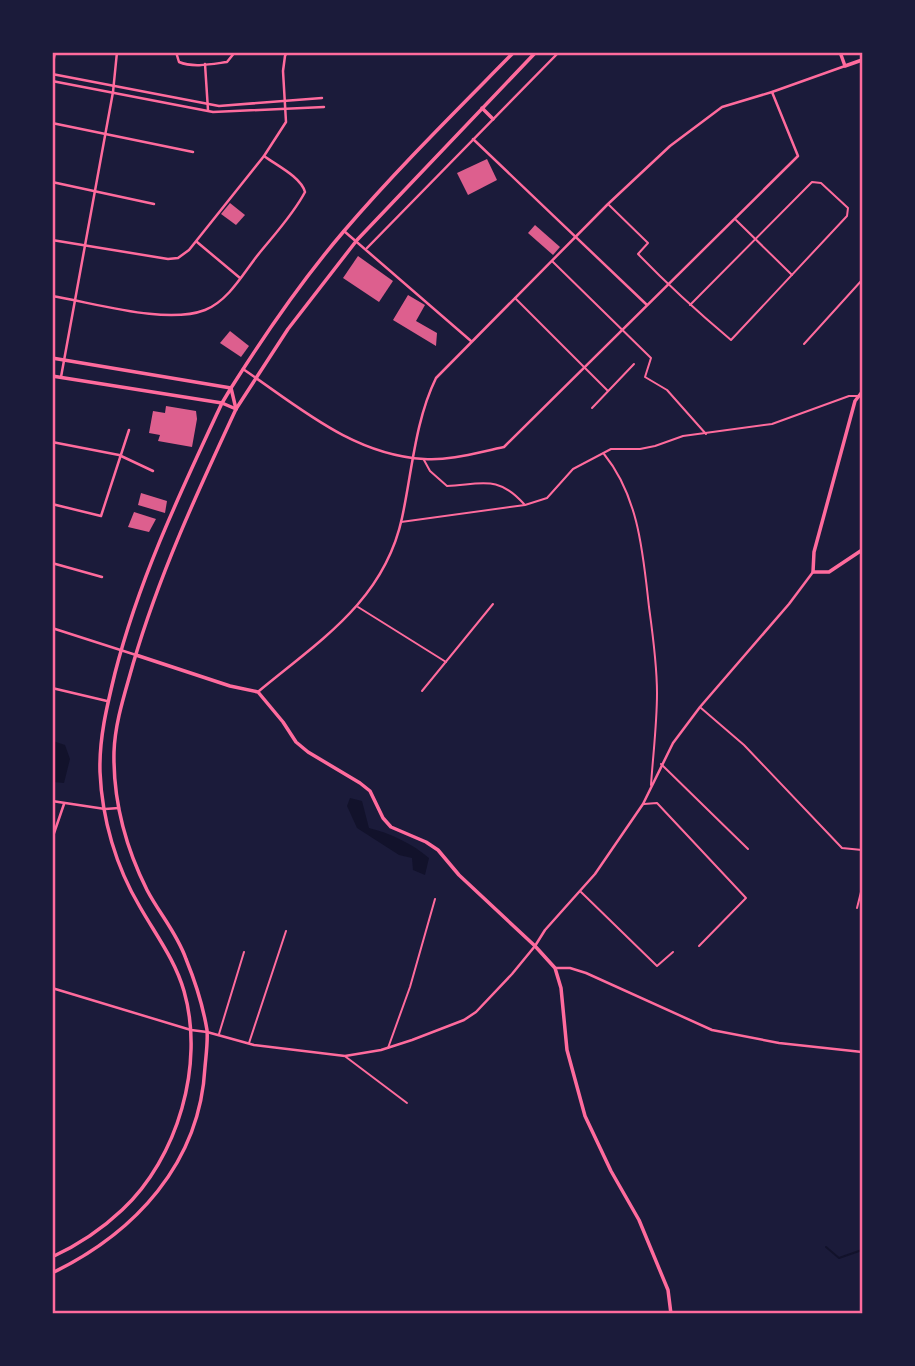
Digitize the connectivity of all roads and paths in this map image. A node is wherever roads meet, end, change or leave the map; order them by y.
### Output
1 (55, 52) edge
2 (117, 52) edge
3 (176, 52) edge
4 (235, 52) edge
5 (288, 52) edge
6 (514, 52) edge
7 (536, 52) edge
8 (559, 52) edge
9 (840, 52) edge
10 (863, 60) edge
11 (205, 64) junction
12 (845, 66) junction
13 (52, 69) edge
14 (52, 74) edge
15 (52, 81) edge
16 (114, 86) junction
17 (113, 92) junction
18 (772, 92) junction
19 (322, 98) dead end
20 (286, 102) junction
21 (208, 104) junction
22 (324, 107) dead end
23 (482, 108) junction
24 (287, 109) junction
25 (208, 111) junction
26 (493, 119) junction
27 (52, 123) edge
28 (105, 133) junction
29 (473, 139) junction
30 (194, 152) dead end
31 (264, 156) junction
32 (52, 182) edge
33 (95, 191) junction
34 (154, 204) dead end
35 (608, 204) junction
36 (734, 218) junction
37 (344, 230) junction
38 (576, 236) junction
39 (754, 238) junction
40 (52, 240) edge
41 (357, 240) junction
42 (197, 242) junction
43 (85, 246) junction
44 (367, 248) junction
45 (551, 261) junction
46 (793, 276) junction
47 (240, 278) junction
48 (863, 280) edge
49 (668, 285) junction
50 (52, 296) edge
51 (514, 298) junction
52 (75, 300) junction
53 (647, 305) junction
54 (690, 305) junction
55 (621, 331) junction
56 (471, 341) junction
57 (804, 344) dead end
58 (52, 358) edge
59 (64, 360) junction
60 (634, 364) dead end
61 (585, 367) junction
62 (243, 369) junction
63 (52, 376) edge
64 (61, 377) junction
65 (255, 377) junction
66 (231, 388) junction
67 (608, 390) junction
68 (861, 394) edge
69 (222, 403) junction
70 (592, 408) dead end
71 (236, 409) junction
72 (129, 430) dead end
73 (706, 434) junction
74 (52, 442) edge
75 (603, 452) junction
76 (119, 456) junction
77 (414, 457) junction
78 (423, 459) junction
79 (153, 471) dead end
80 (52, 503) edge
81 (525, 505) junction
82 (401, 522) junction
83 (863, 550) edge
84 (52, 563) edge
85 (813, 572) junction
86 (102, 577) dead end
87 (493, 604) dead end
88 (358, 607) junction
89 (52, 628) edge
90 (121, 650) junction
91 (136, 655) junction
92 (446, 662) junction
93 (52, 688) edge
94 (422, 691) dead end
95 (258, 692) junction
96 (108, 701) junction
97 (700, 707) junction
98 (661, 764) junction
99 (651, 786) junction
100 (52, 801) edge
101 (64, 804) junction
102 (643, 804) junction
103 (105, 808) junction
104 (118, 808) junction
105 (52, 839) edge
106 (748, 849) dead end
107 (863, 850) edge
108 (863, 888) edge
109 (580, 892) junction
110 (435, 899) dead end
111 (857, 908) dead end
112 (286, 931) dead end
113 (536, 946) junction
114 (699, 946) dead end
115 (244, 952) dead end
116 (673, 952) dead end
117 (555, 968) junction
118 (52, 988) edge
119 (191, 1030) junction
120 (207, 1032) junction
121 (219, 1035) junction
122 (248, 1044) junction
123 (388, 1048) junction
124 (863, 1052) edge
125 (345, 1056) junction
126 (407, 1103) dead end
127 (52, 1257) edge
128 (52, 1273) edge
129 (671, 1314) edge

1 - 13 street
2 - 16 street
3 - 11 street
4 - 11 street
5 - 20 street
6 - 37 street
7 - 23 street
8 - 26 street
9 - 12 street
10 - 12 street
11 - 21 street
12 - 18 street
14 - 16 street
15 - 17 street
16 - 17 street
16 - 21 street
17 - 25 street
17 - 28 street
18 - 35 street
18 - 36 street
19 - 20 street
20 - 21 street
20 - 24 street
21 - 25 street
22 - 24 street
23 - 26 street
23 - 41 street
24 - 25 street
24 - 31 street
26 - 29 street
27 - 28 street
28 - 30 street
28 - 33 street
29 - 38 street
29 - 44 street
31 - 42 street
31 - 47 street
32 - 33 street
33 - 34 street
33 - 43 street
35 - 38 street
35 - 49 lane
36 - 39 lane
36 - 49 street
37 - 41 street
37 - 62 street
38 - 45 street
38 - 53 street
39 - 46 lane
39 - 46 lane
39 - 54 lane
40 - 43 street
41 - 44 street
41 - 65 street
42 - 43 street
42 - 47 street
43 - 52 street
44 - 56 street
45 - 51 street
45 - 55 lane
46 - 54 lane
47 - 52 street
48 - 57 lane
49 - 53 street
49 - 54 lane
50 - 52 street
51 - 56 street
51 - 61 lane
52 - 59 street
53 - 55 street
55 - 61 street
55 - 73 lane
56 - 77 street
58 - 59 street
59 - 64 street
59 - 66 street
60 - 67 lane
61 - 67 lane
61 - 78 street
62 - 65 street
62 - 66 street
63 - 64 street
64 - 69 street
65 - 71 street
65 - 77 street
66 - 69 street
66 - 71 street
67 - 70 lane
68 - 73 lane
68 - 85 street
69 - 71 street
69 - 90 street
71 - 91 street
72 - 76 street
73 - 75 lane
74 - 76 street
75 - 81 lane
75 - 99 lane
76 - 79 street
76 - 80 street
77 - 78 street
77 - 82 street
78 - 81 lane
81 - 82 lane
82 - 88 street
83 - 85 street
84 - 86 street
85 - 97 street
87 - 92 lane
88 - 92 lane
88 - 95 street
89 - 90 street
90 - 91 street
90 - 96 street
91 - 95 street
91 - 104 street
92 - 94 lane
93 - 96 street
95 - 113 street
96 - 103 street
97 - 98 street
97 - 107 lane
98 - 99 street
98 - 106 lane
99 - 102 street
100 - 101 street
101 - 103 street
101 - 105 street
102 - 109 street
102 - 114 lane
103 - 104 street
103 - 119 street
104 - 120 street
108 - 111 lane
109 - 113 street
109 - 116 lane
110 - 123 lane
112 - 122 lane
113 - 117 street
113 - 123 street
115 - 121 lane
117 - 124 street
117 - 129 street
118 - 119 street
119 - 120 street
119 - 127 street
120 - 121 street
120 - 128 street
121 - 122 street
122 - 125 street
123 - 125 street
125 - 126 lane

